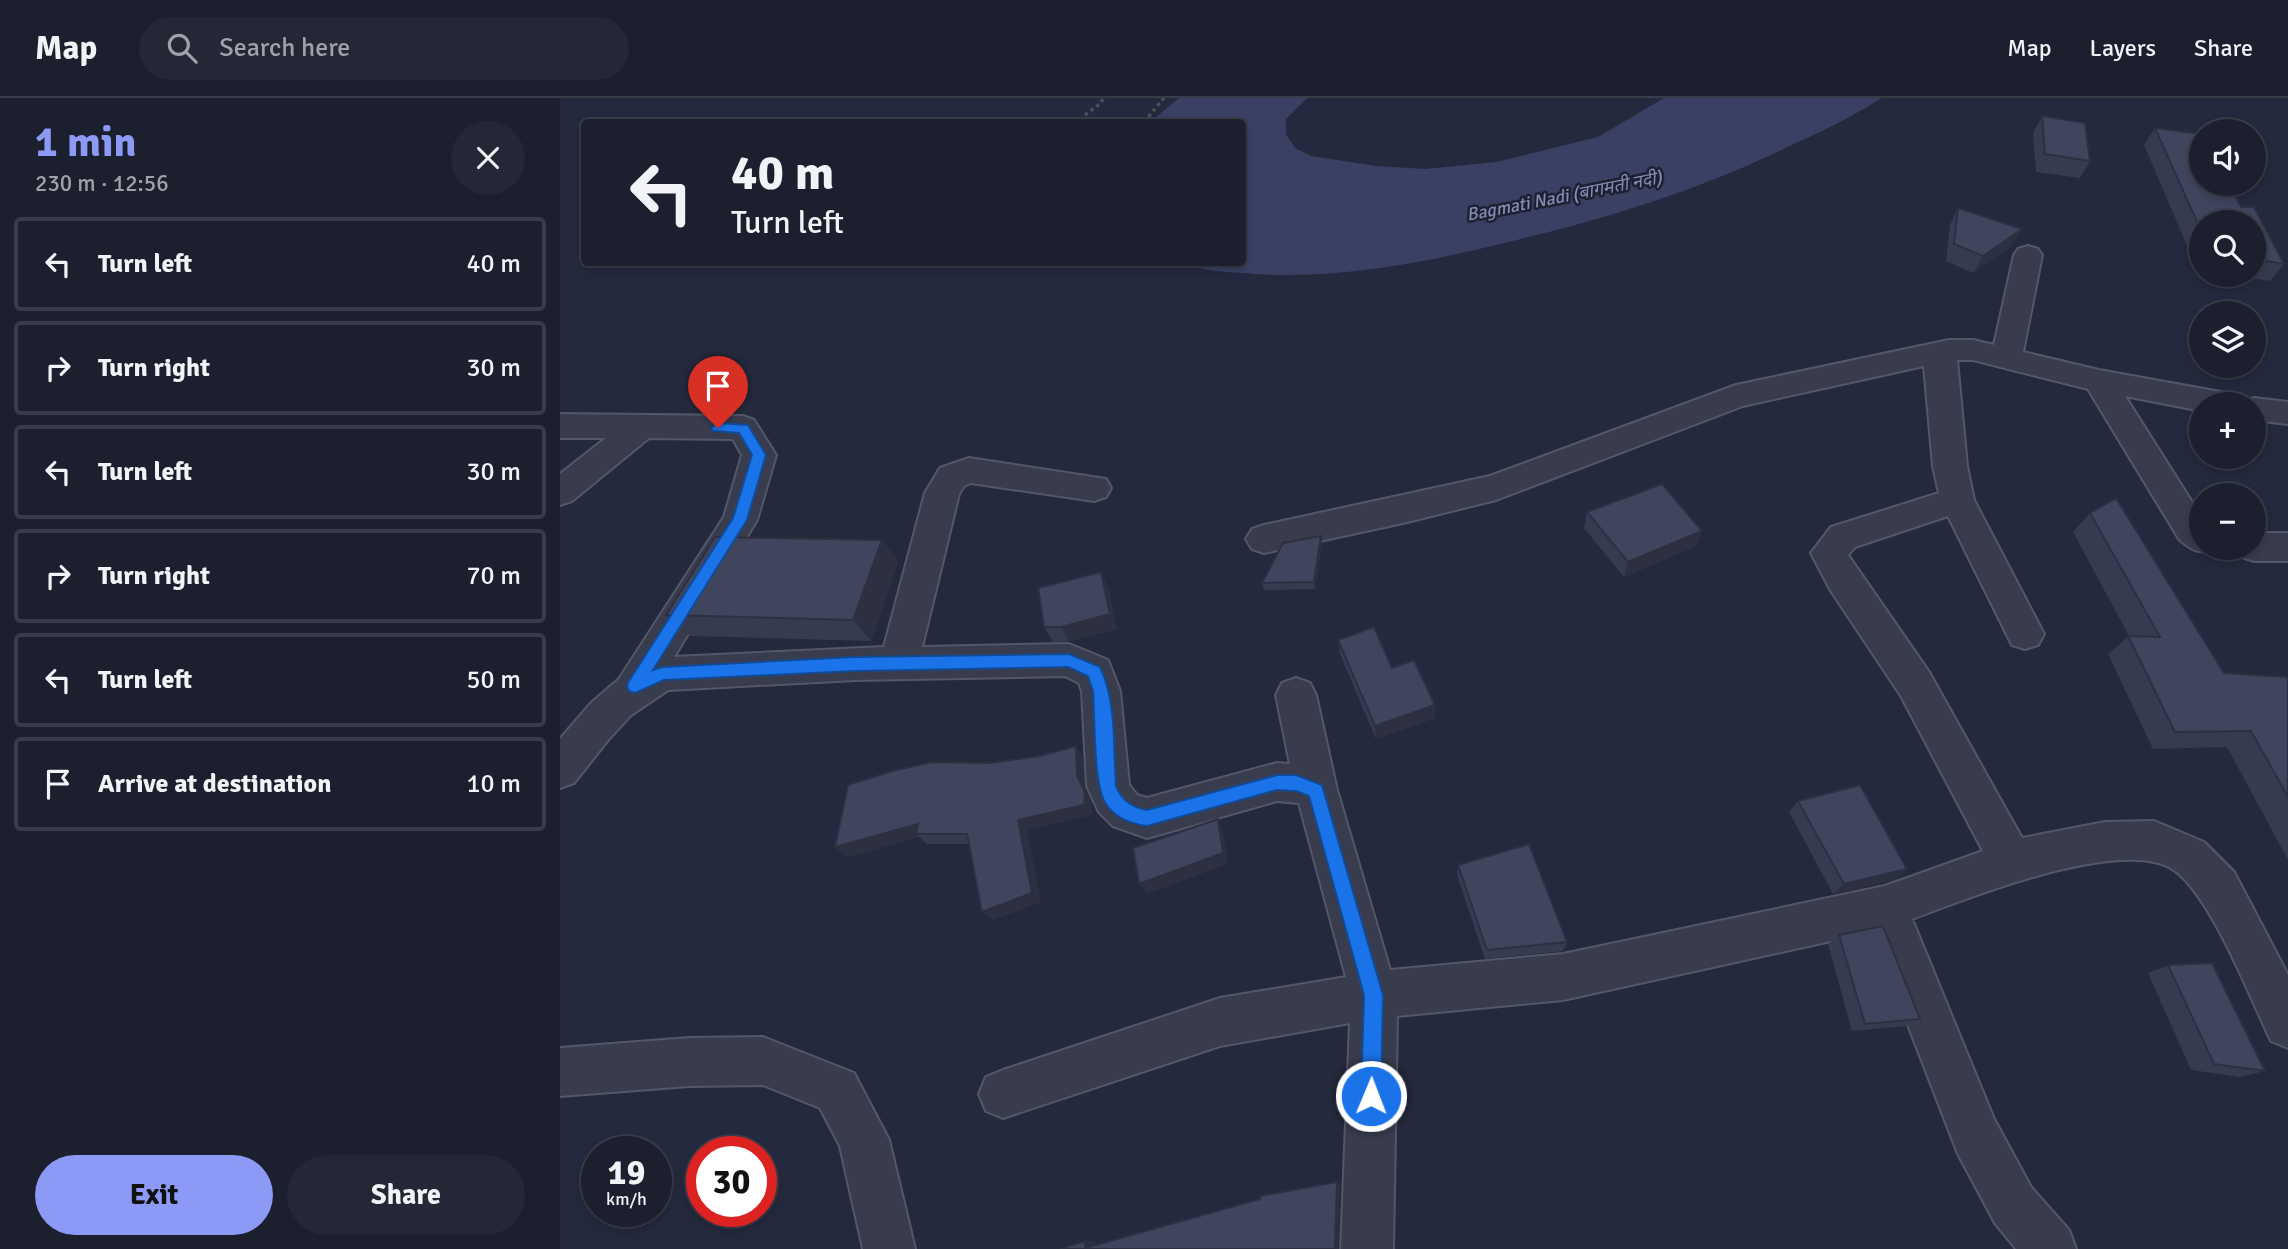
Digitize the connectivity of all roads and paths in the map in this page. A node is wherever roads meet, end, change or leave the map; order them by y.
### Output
1 (1103, 98) edge
2 (1164, 98) edge
3 (1085, 115) dead end
4 (1146, 119) edge
5 (2028, 255) dead end
6 (1949, 350) junction
7 (2007, 358) junction
8 (2099, 381) junction
9 (2189, 397) edge
10 (2266, 410) edge
11 (2288, 412) edge
12 (560, 426) edge
13 (642, 426) junction
14 (1094, 488) dead end
15 (560, 492) edge
16 (1957, 500) junction
17 (2189, 527) edge
18 (1264, 539) dead end
19 (2266, 547) edge
20 (2288, 547) edge
21 (2025, 634) dead end
22 (899, 663) junction
23 (635, 686) junction
24 (1296, 695) dead end
25 (560, 770) edge
26 (1316, 790) junction
27 (2011, 861) junction
28 (1885, 908) junction
29 (1374, 995) junction
30 (2288, 1024) edge
31 (560, 1072) edge
32 (1003, 1094) dead end
33 (889, 1249) edge
34 (1367, 1249) edge
35 (2050, 1249) edge

1 - 3 path
2 - 4 path
5 - 7 street
6 - 7 street
6 - 16 street
6 - 18 street
7 - 8 street
8 - 9 street
8 - 17 street
10 - 11 street
12 - 13 street
13 - 15 street
13 - 23 street
14 - 22 street
16 - 21 street
16 - 27 street
19 - 20 street
22 - 23 street
22 - 26 street
23 - 25 street
24 - 26 street
26 - 29 street
27 - 28 street
27 - 30 street
28 - 29 street
28 - 35 street
29 - 32 street
29 - 34 street
31 - 33 street

